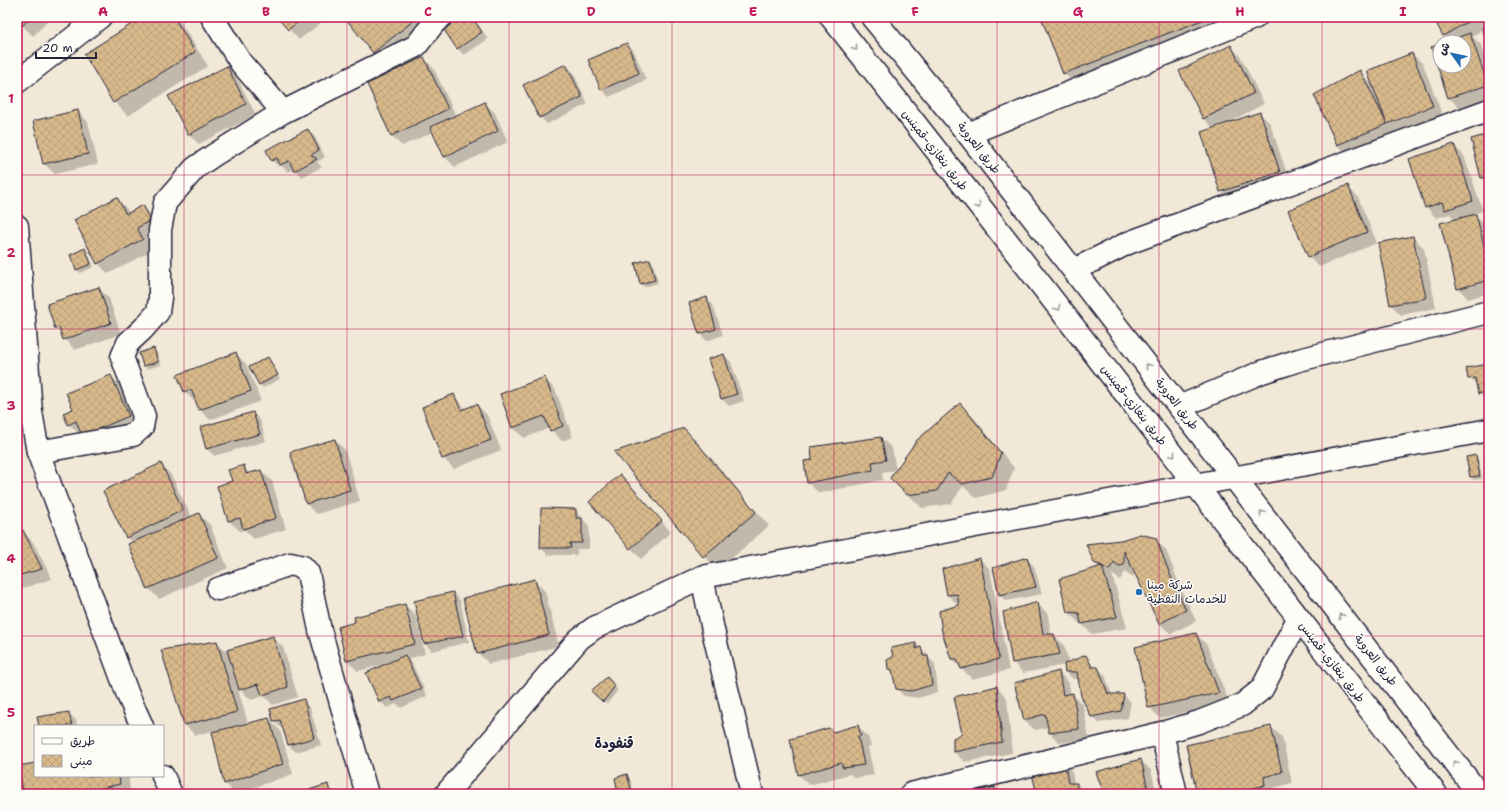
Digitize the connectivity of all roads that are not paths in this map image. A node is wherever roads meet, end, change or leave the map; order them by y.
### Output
1 (100, 17) edge
2 (212, 17) edge
3 (441, 17) edge
4 (832, 17) edge
5 (872, 17) edge
6 (1256, 17) edge
7 (17, 82) edge
8 (1489, 110) edge
9 (283, 112) junction
10 (968, 134) junction
11 (17, 226) edge
12 (1074, 270) junction
13 (1489, 312) edge
14 (1179, 407) junction
15 (1489, 430) edge
16 (38, 452) junction
17 (1235, 478) junction
18 (1196, 485) junction
19 (702, 577) junction
20 (218, 589) dead end
21 (1298, 619) junction
22 (142, 725) edge
23 (1162, 733) junction
24 (163, 777) edge
25 (170, 794) edge
26 (367, 794) edge
27 (446, 794) edge
28 (752, 794) edge
29 (911, 794) edge
30 (1176, 794) edge
31 (1436, 794) edge
32 (1479, 794) edge

1 - 7 street
2 - 9 street
3 - 9 street
4 -> 18 street, طريق بنغازي-قمينس
5 - 10 street, طريق العروبة
6 - 10 street
8 - 12 street
9 - 16 street
10 - 12 street, طريق العروبة
11 - 16 street
14 -> 12 street, طريق العروبة
13 - 14 street
14 - 17 street, طريق العروبة
15 - 17 street
16 - 22 street
17 - 18 street
32 -> 17 street, طريق العروبة
18 - 19 street
18 - 21 street, طريق بنغازي-قمينس
19 - 27 street
19 - 28 street
20 - 26 street
21 - 23 street
21 - 31 street, طريق بنغازي-قمينس
23 - 29 street
23 - 30 street
24 - 25 street

